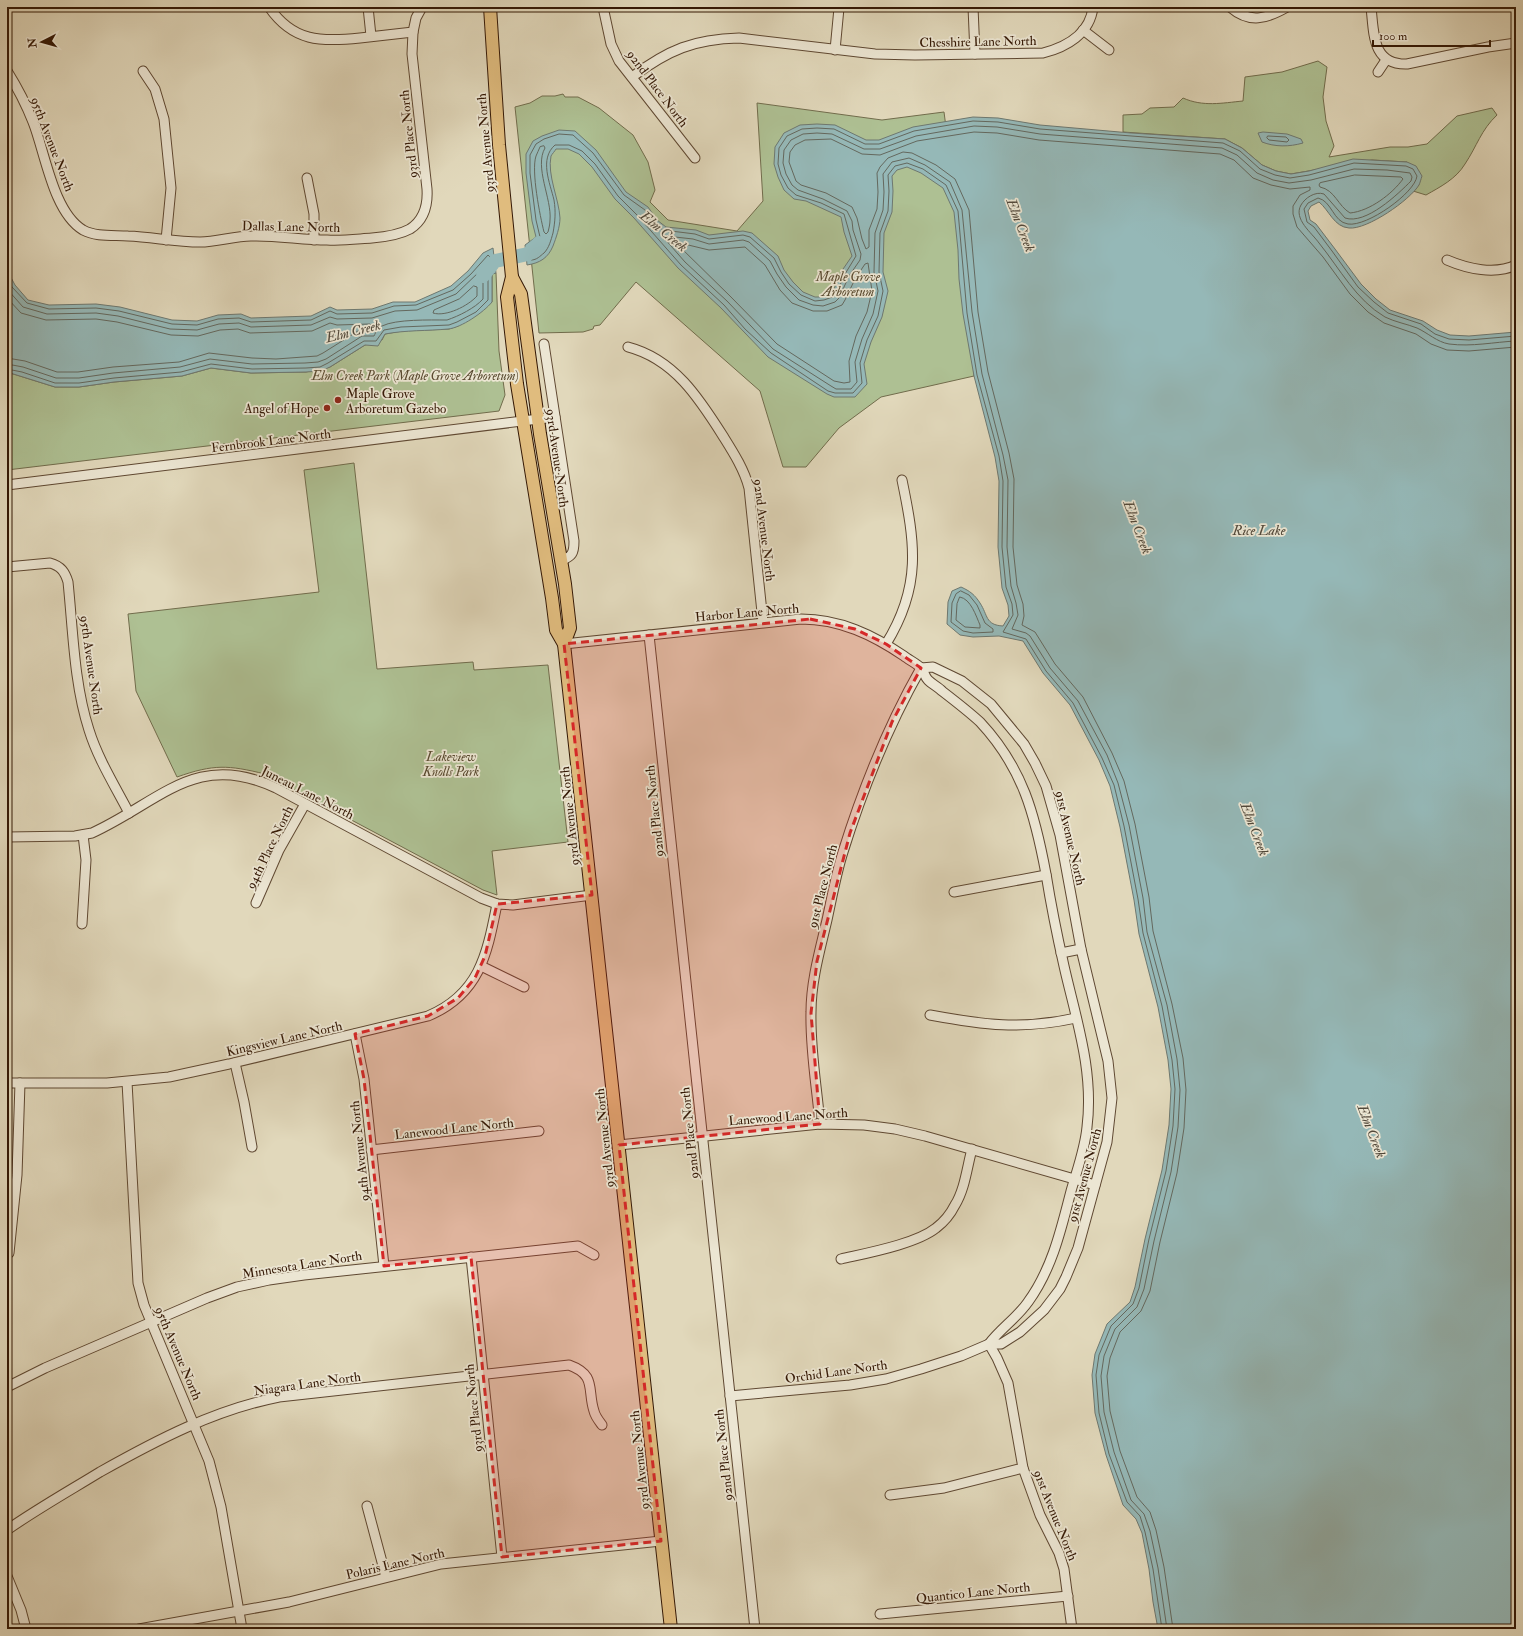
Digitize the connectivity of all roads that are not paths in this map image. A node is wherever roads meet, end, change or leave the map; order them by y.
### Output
1 (269, 7) edge
2 (368, 7) edge
3 (422, 7) edge
4 (490, 7) edge
5 (603, 7) edge
6 (973, 7) edge
7 (1093, 7) edge
8 (1230, 7) edge
9 (1287, 7) edge
10 (1371, 7) edge
11 (839, 8) dead end
12 (1084, 30) junction
13 (413, 32) junction
14 (371, 36) junction
15 (1516, 43) edge
16 (835, 50) junction
17 (1109, 50) dead end
18 (975, 54) junction
19 (1386, 60) junction
20 (7, 71) edge
21 (143, 71) dead end
22 (1378, 72) dead end
23 (632, 77) junction
24 (695, 158) dead end
25 (307, 178) dead end
26 (76, 224) joint
27 (411, 228) joint
28 (166, 240) junction
29 (314, 240) junction
30 (1447, 260) dead end
31 (1516, 265) edge
32 (512, 276) junction
33 (544, 344) dead end
34 (628, 347) dead end
35 (556, 417) junction
36 (538, 419) junction
37 (523, 421) junction
38 (902, 480) dead end
39 (7, 485) edge
40 (561, 561) junction
41 (7, 567) edge
42 (763, 622) junction
43 (649, 635) junction
44 (564, 644) junction
45 (886, 644) junction
46 (921, 668) junction
47 (305, 804) junction
48 (129, 813) junction
49 (83, 835) junction
50 (7, 838) edge
51 (1046, 875) junction
52 (954, 892) dead end
53 (592, 895) junction
54 (256, 903) dead end
55 (497, 904) junction
56 (82, 924) dead end
57 (1082, 949) junction
58 (1061, 953) junction
59 (481, 966) junction
60 (524, 987) dead end
61 (930, 1015) dead end
62 (1076, 1018) junction
63 (355, 1034) junction
64 (235, 1063) junction
65 (127, 1082) junction
66 (7, 1083) edge
67 (20, 1083) junction
68 (820, 1124) junction
69 (539, 1131) dead end
70 (702, 1136) junction
71 (619, 1145) junction
72 (252, 1147) dead end
73 (972, 1149) junction
74 (371, 1150) junction
75 (1075, 1179) junction
76 (1095, 1185) junction
77 (10, 1252) dead end
78 (594, 1255) dead end
79 (471, 1257) junction
80 (841, 1259) dead end
81 (384, 1266) junction
82 (151, 1322) junction
83 (989, 1344) junction
84 (482, 1374) junction
85 (7, 1387) edge
86 (730, 1396) junction
87 (194, 1424) junction
88 (602, 1425) dead end
89 (1023, 1468) junction
90 (890, 1495) dead end
91 (367, 1506) dead end
92 (7, 1530) edge
93 (661, 1540) junction
94 (502, 1557) junction
95 (7, 1576) edge
96 (386, 1577) junction
97 (1068, 1596) junction
98 (239, 1612) junction
99 (880, 1614) dead end
100 (26, 1629) edge
101 (138, 1629) edge
102 (242, 1629) edge
103 (672, 1629) edge
104 (755, 1629) edge
105 (1072, 1629) edge

1 - 14 street
2 - 14 street
3 - 13 street
4 - 32 main road, 93rd Avenue North
5 - 23 street, 92nd Place North
6 - 18 street
7 - 12 street
8 - 9 street
10 - 19 street
11 - 16 street
12 - 17 street
12 - 18 street, Chesshire Lane North
13 - 14 street
13 - 27 street, 93rd Place North
15 - 19 street
16 - 18 street, Chesshire Lane North
16 - 23 street, Chesshire Lane North
19 - 22 street
20 - 26 street, 95th Avenue North
21 - 28 street
23 - 24 street, 92nd Place North
25 - 29 street
26 - 28 street, Dallas Lane North
27 - 29 street, Dallas Lane North
28 - 29 street, Dallas Lane North
30 - 31 street
32 - 36 main road, 93rd Avenue North
32 - 37 main road, 93rd Avenue North
33 - 35 street
34 - 42 street, 92nd Avenue North
35 - 36 street, Fernbrook Lane North
35 - 40 street
36 - 37 street, Fernbrook Lane North
36 - 40 main road, 93rd Avenue North
37 - 39 street, Fernbrook Lane North
37 - 44 main road, 93rd Avenue North
38 - 45 street
40 - 44 main road, 93rd Avenue North
41 - 48 street, 95th Avenue North
42 - 43 street, Harbor Lane North
42 - 45 street, Harbor Lane North
43 - 44 street, Harbor Lane North
43 - 70 street, 92nd Place North
44 - 53 main road, 93rd Avenue North
45 - 46 street, Harbor Lane North
46 - 51 street, 91st Avenue North
46 - 57 street, 91st Avenue North
46 - 68 street, 91st Place North
47 - 48 street, Juneau Lane North
47 - 54 street, 94th Place North
47 - 55 street, Juneau Lane North
48 - 49 street, Juneau Lane North
49 - 50 street, Juneau Lane North
49 - 56 street
51 - 52 street
51 - 58 street, 91st Avenue North
53 - 55 street, Juneau Lane North
53 - 71 main road, 93rd Avenue North
55 - 59 street, Kingsview Lane North
57 - 58 street
57 - 76 street, 91st Avenue North
58 - 62 street, 91st Avenue North
59 - 60 street
59 - 63 street, Kingsview Lane North
61 - 62 street
62 - 75 street, 91st Avenue North
63 - 64 street, Kingsview Lane North
63 - 74 street, 94th Avenue North
64 - 65 street, Kingsview Lane North
64 - 72 street
65 - 67 street, Kingsview Lane North
65 - 82 street, 95th Avenue North
66 - 67 street, Kingsview Lane North
67 - 77 street
68 - 70 street, Lanewood Lane North
68 - 73 street, Lanewood Lane North
69 - 74 street, Lanewood Lane North
70 - 71 street, Lanewood Lane North
70 - 86 street, 92nd Place North
71 - 93 main road, 93rd Avenue North
73 - 75 street, Lanewood Lane North
73 - 80 street
74 - 81 street, 94th Avenue North
75 - 76 street, Lanewood Lane North
75 - 83 street, 91st Avenue North
76 - 83 street, 91st Avenue North
78 - 79 street, Minnesota Lane North
79 - 81 street, Minnesota Lane North
79 - 84 street, 93rd Place North
81 - 82 street, Minnesota Lane North
82 - 85 street, Minnesota Lane North
82 - 87 street, 95th Avenue North
83 - 86 street, Orchid Lane North
83 - 89 street, 91st Avenue North
84 - 87 street, Niagara Lane North
84 - 88 street, Niagara Lane North
84 - 94 street, 93rd Place North
86 - 104 street, 92nd Place North
87 - 92 street, Niagara Lane North
87 - 98 street, 95th Avenue North
89 - 90 street
89 - 97 street, 91st Avenue North
91 - 96 street
93 - 94 street, Polaris Lane North
93 - 103 main road, 93rd Avenue North
94 - 96 street, Polaris Lane North
95 - 100 street
96 - 98 street, Polaris Lane North
97 - 99 street, Quantico Lane North
97 - 105 street, 91st Avenue North
98 - 101 street, Polaris Lane North
98 - 102 street, 95th Avenue North

